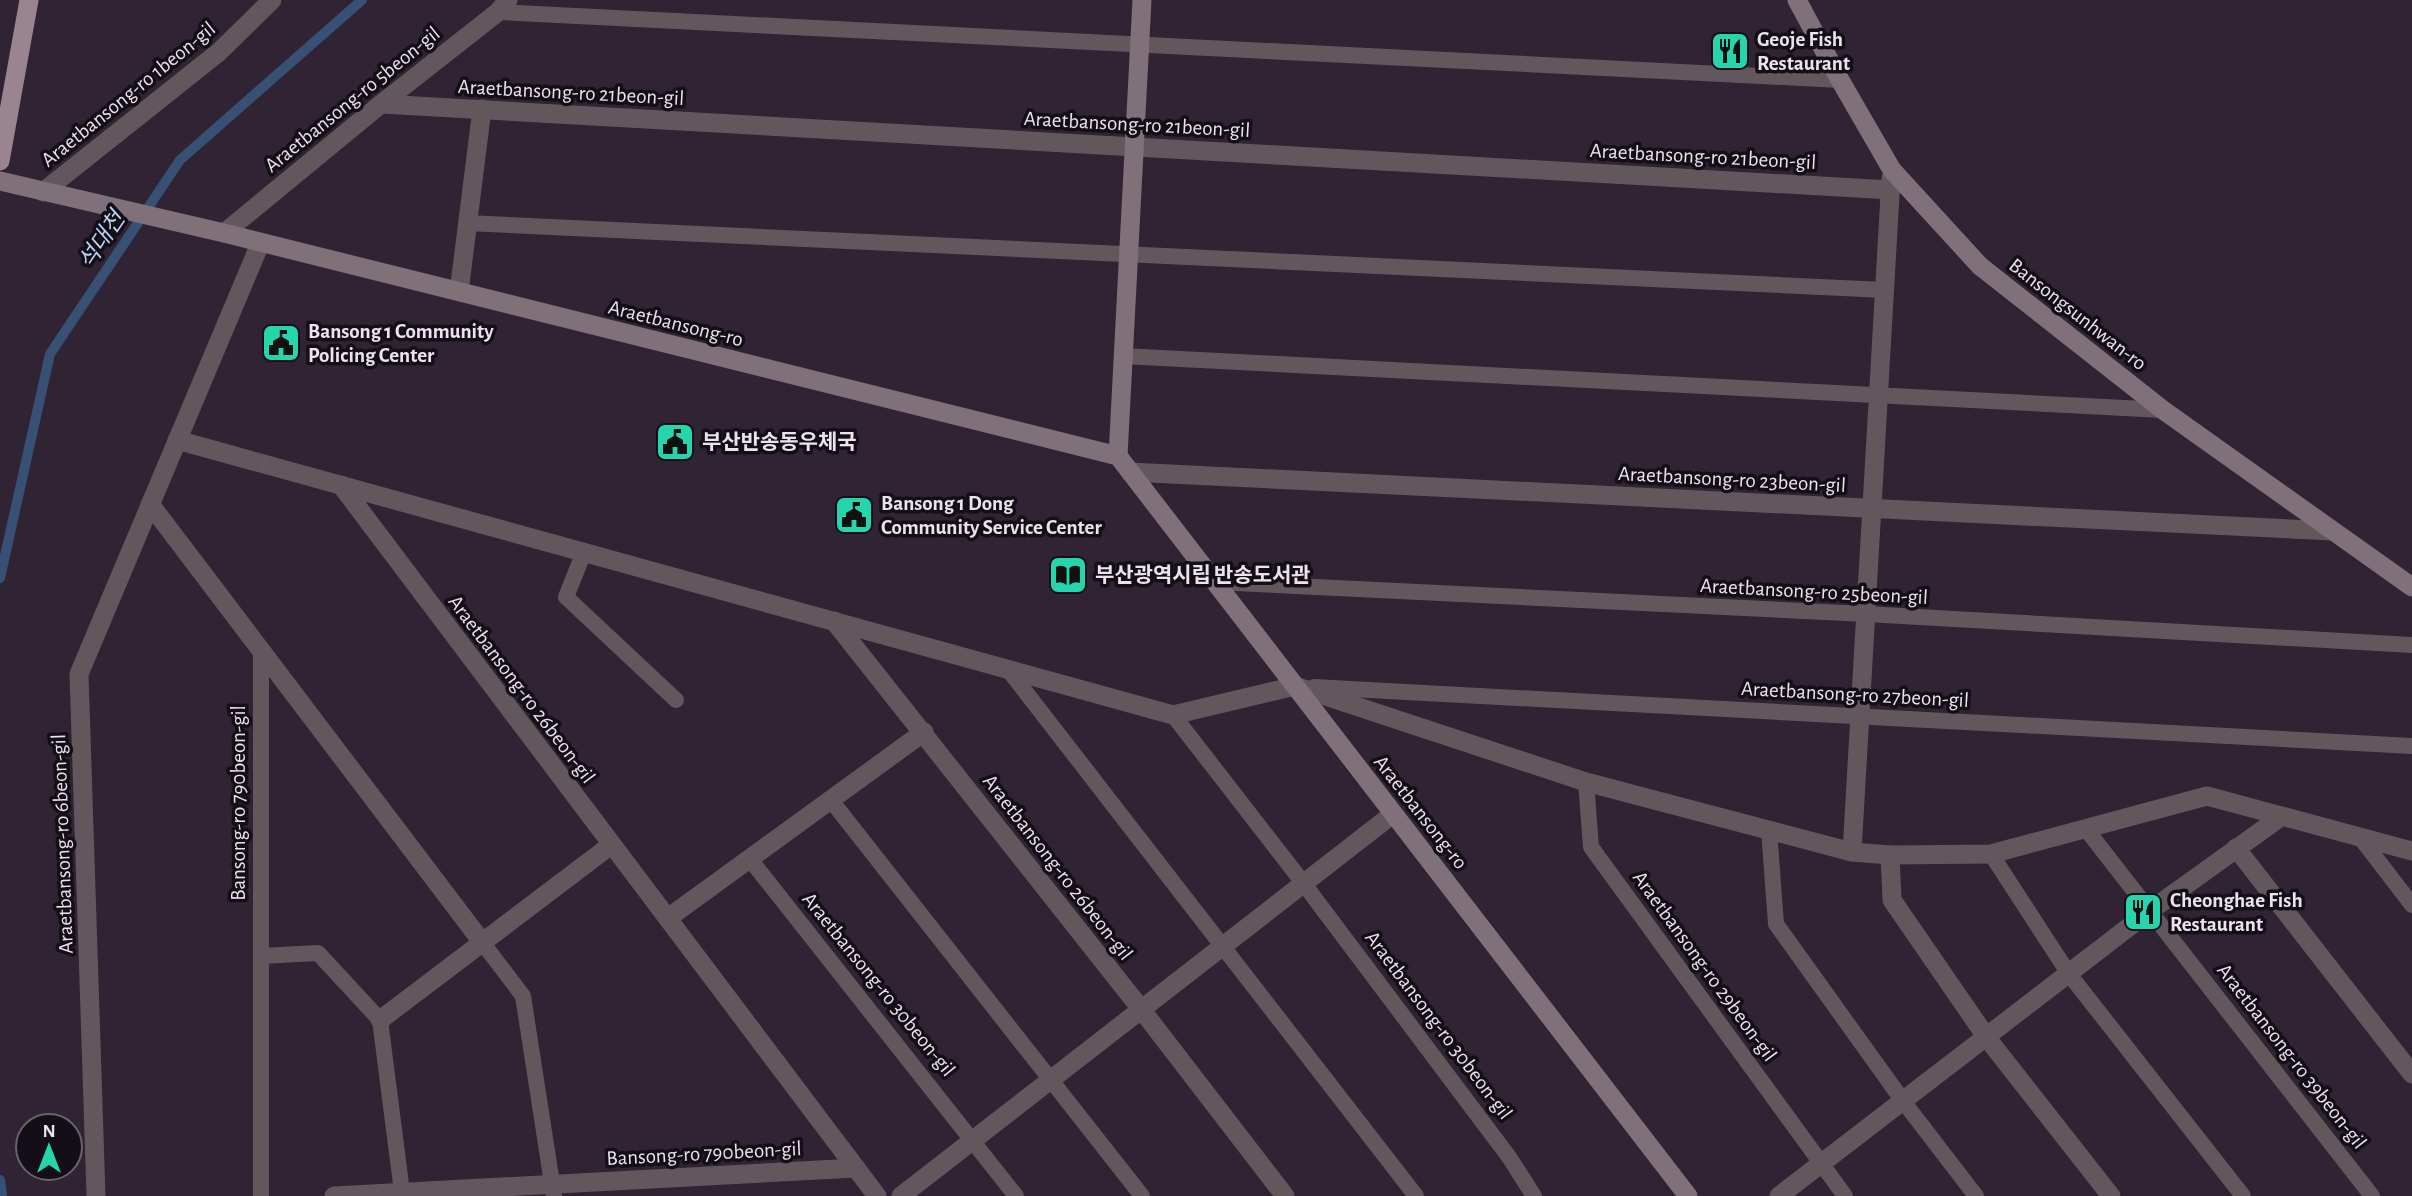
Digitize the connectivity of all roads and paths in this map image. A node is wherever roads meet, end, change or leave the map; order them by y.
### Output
1 (29, 0) edge
2 (272, 0) edge
3 (1142, 0) edge
4 (1797, 0) edge
5 (503, 6) edge
6 (1140, 44) junction
7 (1840, 80) junction
8 (381, 104) junction
9 (482, 109) junction
10 (1134, 147) junction
11 (0, 161) edge
12 (1892, 170) junction
13 (0, 181) edge
14 (1891, 190) junction
15 (43, 192) junction
16 (468, 223) junction
17 (224, 233) junction
18 (260, 244) junction
19 (1128, 254) junction
20 (1885, 290) junction
21 (459, 292) junction
22 (1123, 356) junction
23 (1879, 395) junction
24 (2163, 410) junction
25 (177, 440) junction
26 (1118, 456) junction
27 (1130, 472) junction
28 (341, 485) junction
29 (150, 504) junction
30 (1872, 509) junction
31 (2332, 531) junction
32 (584, 552) junction
33 (1214, 582) junction
34 (2412, 587) edge
35 (1866, 614) junction
36 (834, 621) junction
37 (2412, 645) edge
38 (261, 651) junction
39 (1007, 668) junction
40 (1295, 686) junction
41 (676, 700) dead end
42 (1173, 715) junction
43 (1860, 715) junction
44 (924, 732) junction
45 (2412, 747) edge
46 (1586, 782) junction
47 (830, 799) junction
48 (1393, 814) junction
49 (2282, 816) junction
50 (2086, 829) junction
51 (1769, 830) junction
52 (2359, 836) junction
53 (611, 845) junction
54 (2236, 848) junction
55 (2412, 851) edge
56 (1852, 852) junction
57 (1991, 854) junction
58 (1890, 855) junction
59 (749, 858) junction
60 (1304, 884) junction
61 (2412, 905) edge
62 (2151, 910) junction
63 (668, 918) junction
64 (482, 942) junction
65 (1224, 946) junction
66 (261, 956) junction
67 (2069, 974) junction
68 (1142, 1009) junction
69 (380, 1020) junction
70 (1987, 1038) junction
71 (2412, 1074) edge
72 (1052, 1079) junction
73 (1903, 1101) junction
74 (974, 1139) junction
75 (1821, 1165) junction
76 (856, 1168) junction
77 (554, 1190) edge
78 (402, 1192) junction
79 (431, 1193) edge
80 (96, 1196) edge
81 (261, 1196) edge
82 (334, 1196) edge
83 (877, 1196) edge
84 (901, 1196) edge
85 (1016, 1196) edge
86 (1142, 1196) edge
87 (1285, 1196) edge
88 (1416, 1196) edge
89 (1534, 1196) edge
90 (1688, 1196) edge
91 (1779, 1196) edge
92 (1845, 1196) edge
93 (1976, 1196) edge
94 (2111, 1196) edge
95 (2243, 1196) edge
96 (2372, 1196) edge

1 - 11 main road
2 - 15 street, Araetbansong-ro 1beon-gil
3 - 6 main road
4 - 7 main road, Bansongsunhwan-ro
5 - 6 lane
5 - 8 street, Araetbansong-ro 5beon-gil
6 - 7 lane
6 - 10 main road
7 - 12 main road, Bansongsunhwan-ro
8 - 9 street, Araetbansong-ro 21beon-gil
8 - 17 street, Araetbansong-ro 5beon-gil
9 - 10 street, Araetbansong-ro 21beon-gil
9 - 16 street
10 - 14 street, Araetbansong-ro 21beon-gil
10 - 19 main road
12 - 14 street
12 - 24 main road, Bansongsunhwan-ro
13 - 15 main road
14 - 20 street
15 - 17 main road, Araetbansong-ro
16 - 19 lane
16 - 21 street
17 - 18 main road, Araetbansong-ro
18 - 21 main road, Araetbansong-ro
18 - 25 street, Araetbansong-ro 6beon-gil
19 - 20 lane
19 - 22 main road
20 - 23 street
21 - 26 main road, Araetbansong-ro
22 - 23 lane
22 - 26 main road
23 - 24 lane
23 - 30 street
24 - 31 main road, Bansongsunhwan-ro
25 - 28 street
25 - 29 street, Araetbansong-ro 6beon-gil
26 - 27 main road, Araetbansong-ro
27 - 30 street, Araetbansong-ro 23beon-gil
27 - 33 main road, Araetbansong-ro
28 - 32 street
28 - 53 street, Araetbansong-ro 26beon-gil
29 - 38 street
29 - 80 street, Araetbansong-ro 6beon-gil
30 - 31 street, Araetbansong-ro 23beon-gil
30 - 35 street
31 - 34 main road, Bansongsunhwan-ro
32 - 36 street
32 - 41 lane
33 - 35 lane, Araetbansong-ro 25beon-gil
33 - 40 main road, Araetbansong-ro
35 - 37 lane, Araetbansong-ro 25beon-gil
35 - 43 street
36 - 39 street
36 - 44 street, Araetbansong-ro 26beon-gil
38 - 64 street
38 - 66 lane, Bansong-ro 790beon-gil
39 - 42 street
39 - 65 lane
40 - 42 street
40 - 43 lane, Araetbansong-ro 27beon-gil
40 - 46 street
40 - 48 main road, Araetbansong-ro
42 - 60 lane
43 - 45 lane, Araetbansong-ro 27beon-gil
43 - 56 street
44 - 47 street
44 - 68 street, Araetbansong-ro 26beon-gil
46 - 51 street
46 - 75 lane, Araetbansong-ro 29beon-gil
47 - 59 street
47 - 72 lane
48 - 60 street
48 - 90 main road, Araetbansong-ro
49 - 50 street
49 - 52 street
49 - 54 street
50 - 57 street
50 - 62 lane, Araetbansong-ro 39beon-gil
51 - 56 street
51 - 73 lane
52 - 55 street
52 - 61 lane
53 - 63 street, Araetbansong-ro 26beon-gil
53 - 64 street
54 - 62 street
54 - 71 street
56 - 58 street
57 - 58 street
57 - 67 lane
58 - 70 street
59 - 63 street
59 - 74 lane, Araetbansong-ro 30beon-gil
60 - 65 street
60 - 89 lane, Araetbansong-ro 30beon-gil
62 - 67 street
62 - 96 lane, Araetbansong-ro 39beon-gil
63 - 76 street
64 - 69 street
64 - 77 lane
65 - 68 street
65 - 88 lane
66 - 69 lane
66 - 81 lane, Bansong-ro 790beon-gil
67 - 70 street
67 - 95 lane
68 - 72 street
68 - 87 street
69 - 78 lane
70 - 73 street
70 - 94 street
72 - 74 street
72 - 86 lane
73 - 75 street
73 - 93 lane
74 - 84 street
74 - 85 lane, Araetbansong-ro 30beon-gil
75 - 91 street
75 - 92 lane
76 - 77 street, Bansong-ro 790beon-gil
76 - 83 street
77 - 79 street, Bansong-ro 790beon-gil
78 - 79 street, Bansong-ro 790beon-gil
78 - 82 street, Bansong-ro 790beon-gil

